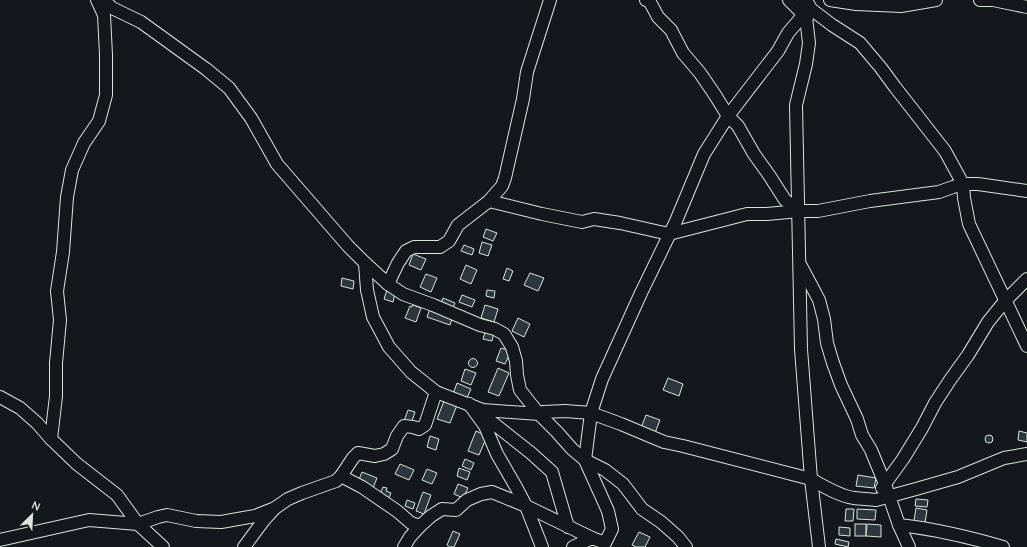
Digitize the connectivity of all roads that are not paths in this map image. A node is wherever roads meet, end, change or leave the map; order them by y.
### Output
1 (97, 0) edge
2 (104, 0) edge
3 (550, 0) edge
4 (646, 0) edge
5 (789, 0) edge
6 (830, 0) edge
7 (936, 0) edge
8 (980, 0) edge
9 (1027, 7) edge
10 (805, 9) edge
11 (728, 116) junction
12 (963, 184) junction
13 (1027, 190) edge
14 (489, 200) junction
15 (799, 211) junction
16 (669, 234) junction
17 (365, 263) junction
18 (800, 265) junction
19 (1027, 279) edge
20 (388, 284) junction
21 (1006, 301) junction
22 (1027, 346) edge
23 (436, 392) junction
24 (0, 397) edge
25 (469, 404) junction
26 (591, 413) junction
27 (538, 414) junction
28 (51, 439) junction
29 (1027, 454) edge
30 (585, 460) junction
31 (341, 476) junction
32 (811, 479) junction
33 (885, 484) junction
34 (888, 496) junction
35 (871, 499) junction
36 (526, 506) junction
37 (275, 508) junction
38 (138, 524) junction
39 (899, 525) junction
40 (420, 526) junction
41 (568, 527) junction
42 (592, 538) junction
43 (0, 540) edge
44 (163, 547) edge
45 (244, 547) edge
46 (404, 547) edge
47 (542, 547) edge
48 (573, 547) edge
49 (686, 547) edge
50 (819, 547) edge
51 (909, 547) edge
52 (1004, 547) edge

1 - 28 street
2 - 17 street
3 - 14 street
4 - 11 street
5 - 10 street
6 - 7 street
8 - 9 street
10 - 11 street
10 - 12 street
10 - 15 street
11 - 15 street
11 - 16 street
12 - 13 street
12 - 15 street
12 - 21 street
14 - 16 street
14 - 20 street
15 - 16 street
15 - 18 street
16 - 26 street
17 - 20 street
17 - 23 street
18 - 32 street
18 - 33 street
19 - 21 street
20 - 27 street
21 - 22 street
21 - 33 street
23 - 25 street
23 - 31 street
24 - 28 street
25 - 27 street
25 - 36 street
25 - 41 street
26 - 27 street
26 - 30 street
26 - 32 street
27 - 30 street
28 - 38 street
29 - 34 street
30 - 42 street
30 - 49 street
31 - 37 street
31 - 40 street
32 - 35 street
32 - 50 street
33 - 34 street
33 - 35 street
34 - 35 street
34 - 39 street
36 - 40 street
36 - 41 street
36 - 47 street
37 - 38 street
37 - 45 street
38 - 43 street
38 - 44 street
39 - 51 street
39 - 52 street
40 - 46 street
41 - 42 street
42 - 48 street

